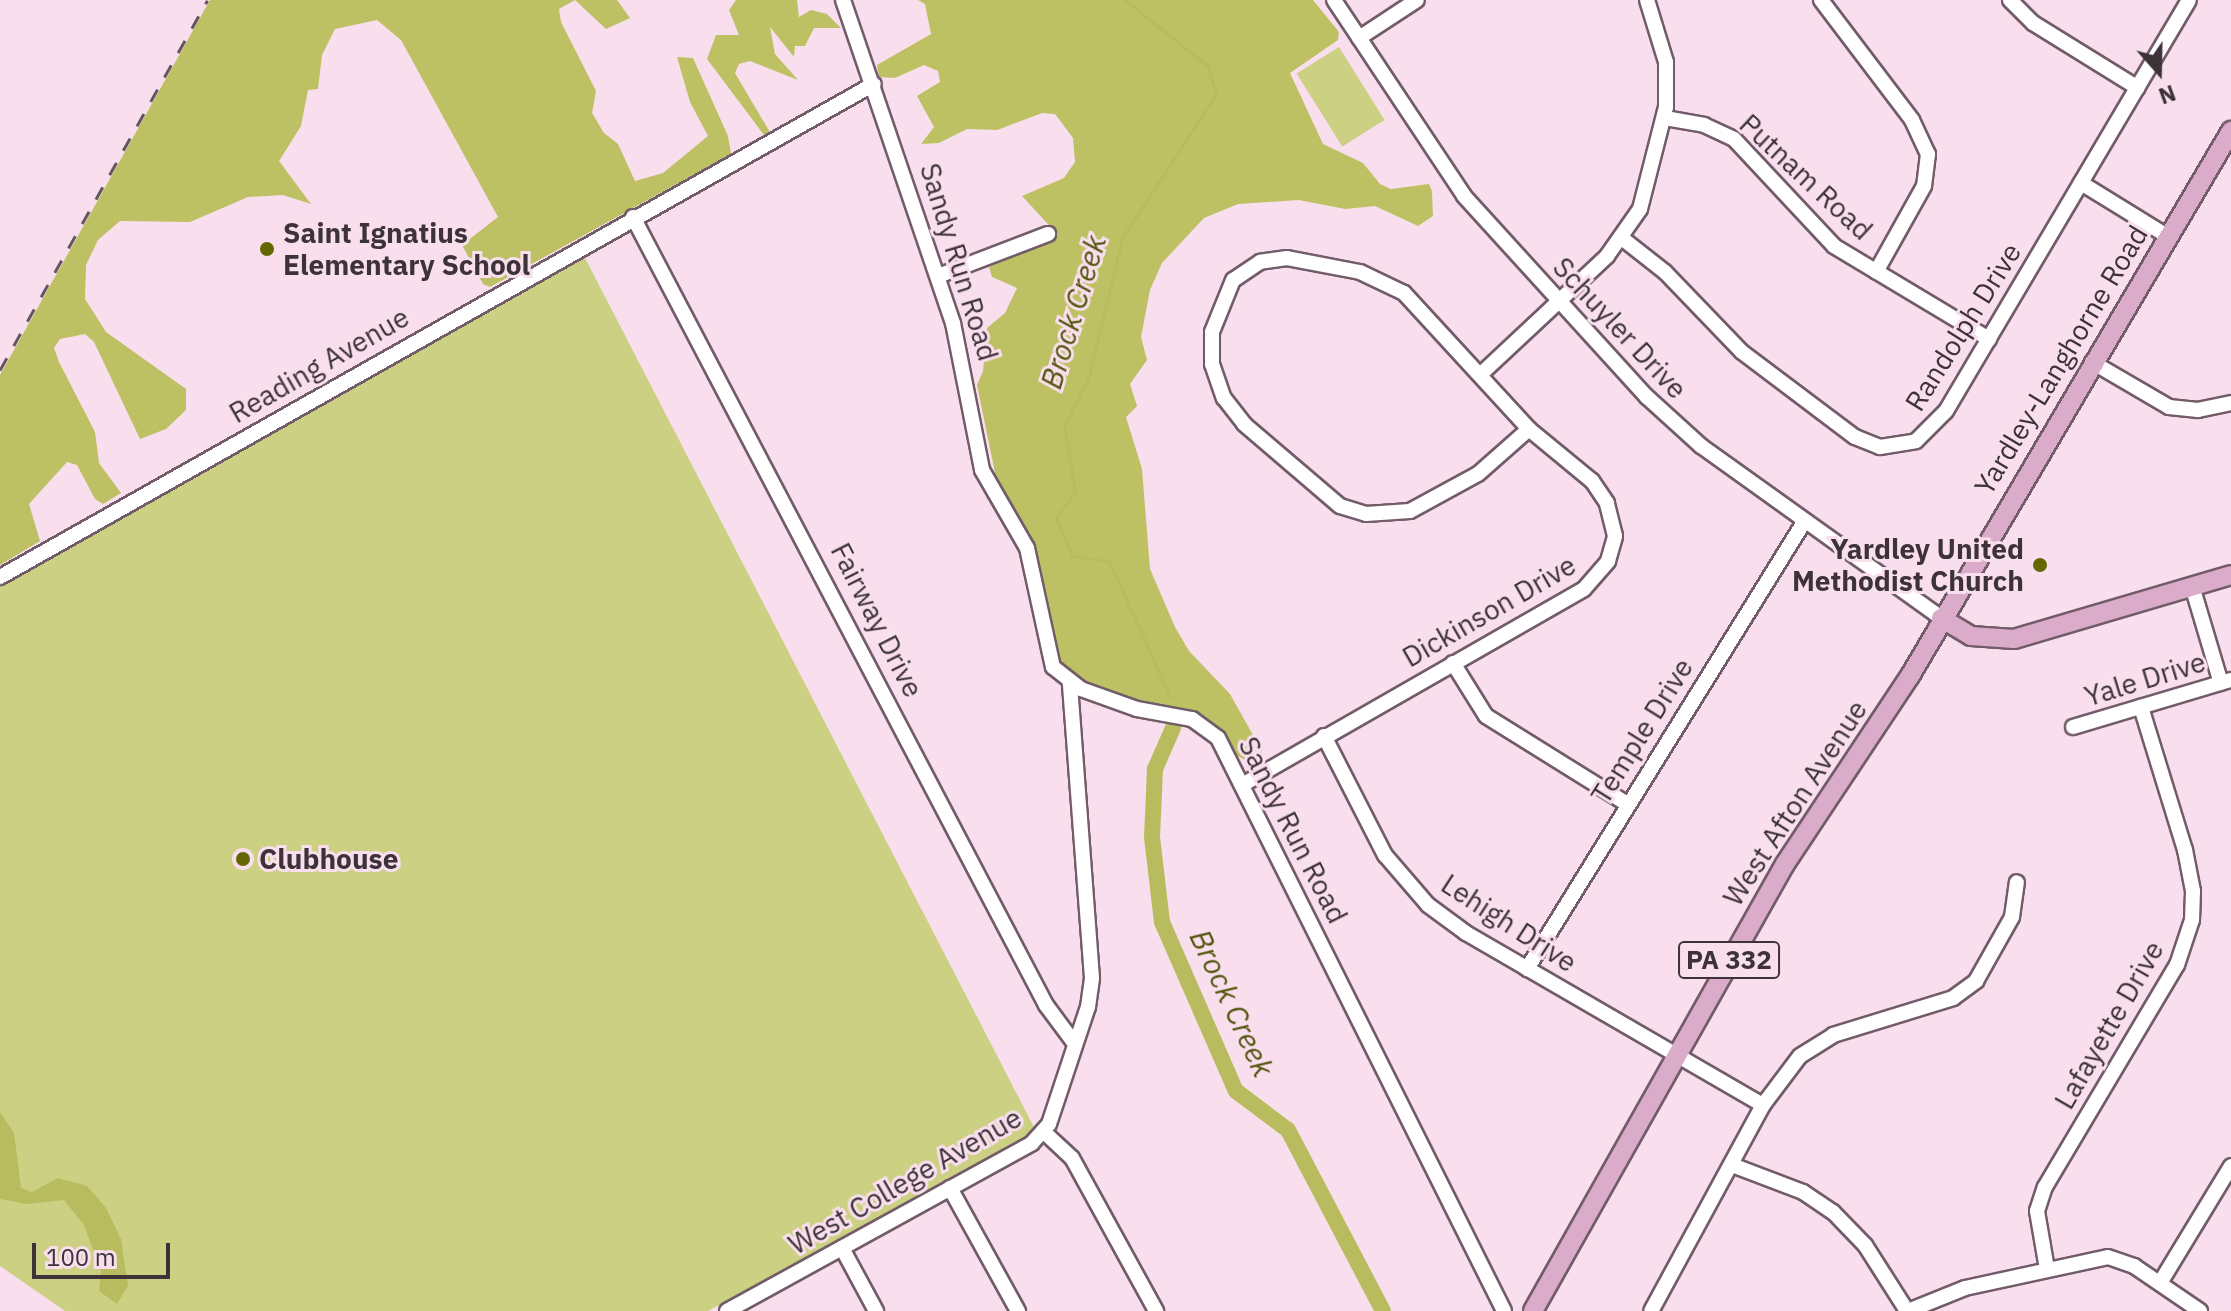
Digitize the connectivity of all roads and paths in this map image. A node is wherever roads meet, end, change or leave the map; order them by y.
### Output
1 (843, 0) edge
2 (1334, 0) edge
3 (1417, 0) edge
4 (1647, 0) edge
5 (1821, 0) edge
6 (2010, 0) edge
7 (2189, 0) edge
8 (1359, 38) junction
9 (874, 84) junction
10 (2138, 88) junction
11 (1665, 118) junction
12 (2231, 131) edge
13 (2081, 183) junction
14 (633, 217) junction
15 (1048, 234) dead end
16 (2167, 236) junction
17 (1623, 239) junction
18 (1876, 272) junction
19 (938, 276) junction
20 (1559, 301) junction
21 (1989, 339) junction
22 (2092, 362) junction
23 (1481, 374) junction
24 (2231, 403) edge
25 (1529, 429) junction
26 (1804, 522) junction
27 (2231, 575) edge
28 (0, 577) edge
29 (2192, 586) junction
30 (1941, 618) junction
31 (1453, 663) junction
32 (2226, 682) edge
33 (1070, 683) junction
34 (2141, 707) junction
35 (2073, 727) dead end
36 (1324, 736) junction
37 (1242, 785) junction
38 (1626, 803) junction
39 (2017, 882) dead end
40 (1527, 969) junction
41 (1075, 1044) junction
42 (1674, 1058) junction
43 (1763, 1105) junction
44 (1044, 1132) junction
45 (1732, 1165) junction
46 (2231, 1166) edge
47 (950, 1188) junction
48 (842, 1248) junction
49 (2047, 1269) junction
50 (2160, 1283) junction
51 (727, 1311) edge
52 (876, 1311) edge
53 (1018, 1311) edge
54 (1156, 1311) edge
55 (1504, 1311) edge
56 (1533, 1311) edge
57 (1651, 1311) edge
58 (1908, 1311) edge
59 (2200, 1311) edge

1 - 9 street, Sandy Run Road
2 - 8 street, Schuyler Drive
3 - 8 street
4 - 11 street
5 - 18 street
6 - 10 street
7 - 10 street, Randolph Drive
8 - 20 street, Schuyler Drive
9 - 14 street, Reading Avenue
9 - 19 street, Sandy Run Road
10 - 13 street, Randolph Drive
11 - 17 street
11 - 18 street, Putnam Road
12 - 16 main road, Yardley-Langhorne Road
13 - 16 street
13 - 21 street, Randolph Drive
14 - 28 street, Reading Avenue
14 - 41 street, Fairway Drive
15 - 19 street
16 - 22 main road, Yardley-Langhorne Road
17 - 20 street
17 - 21 street, Randolph Drive
18 - 21 street, Putnam Road
19 - 33 street, Sandy Run Road
20 - 23 street
20 - 26 street, Schuyler Drive
22 - 24 street
22 - 30 main road, Yardley-Langhorne Road
23 - 25 street, Dickinson Drive
23 - 25 street, Dickinson Drive
25 - 31 street, Dickinson Drive
26 - 30 street, Schuyler Drive
26 - 38 street, Temple Drive
27 - 29 main road
29 - 30 main road
29 - 32 street
30 - 42 main road, West Afton Avenue / PA 332
31 - 36 street, Dickinson Drive
31 - 38 street
32 - 34 street, Yale Drive
33 - 37 street, Sandy Run Road
33 - 41 street, West College Avenue
34 - 35 street, Yale Drive
34 - 49 street, Lafayette Drive
36 - 37 street, Dickinson Drive
36 - 40 street, Lehigh Drive
37 - 55 street, Sandy Run Road
38 - 40 street, Temple Drive
39 - 43 street
40 - 42 street, Lehigh Drive
41 - 44 street, West College Avenue
42 - 43 street, Lehigh Drive
42 - 56 main road, West Afton Avenue / PA 332
43 - 45 street
44 - 47 street, West College Avenue
44 - 54 street
45 - 57 street
45 - 58 street
46 - 50 street
47 - 48 street, West College Avenue
47 - 53 street
48 - 51 street, West College Avenue
48 - 52 street
49 - 50 street
49 - 58 street
50 - 59 street

